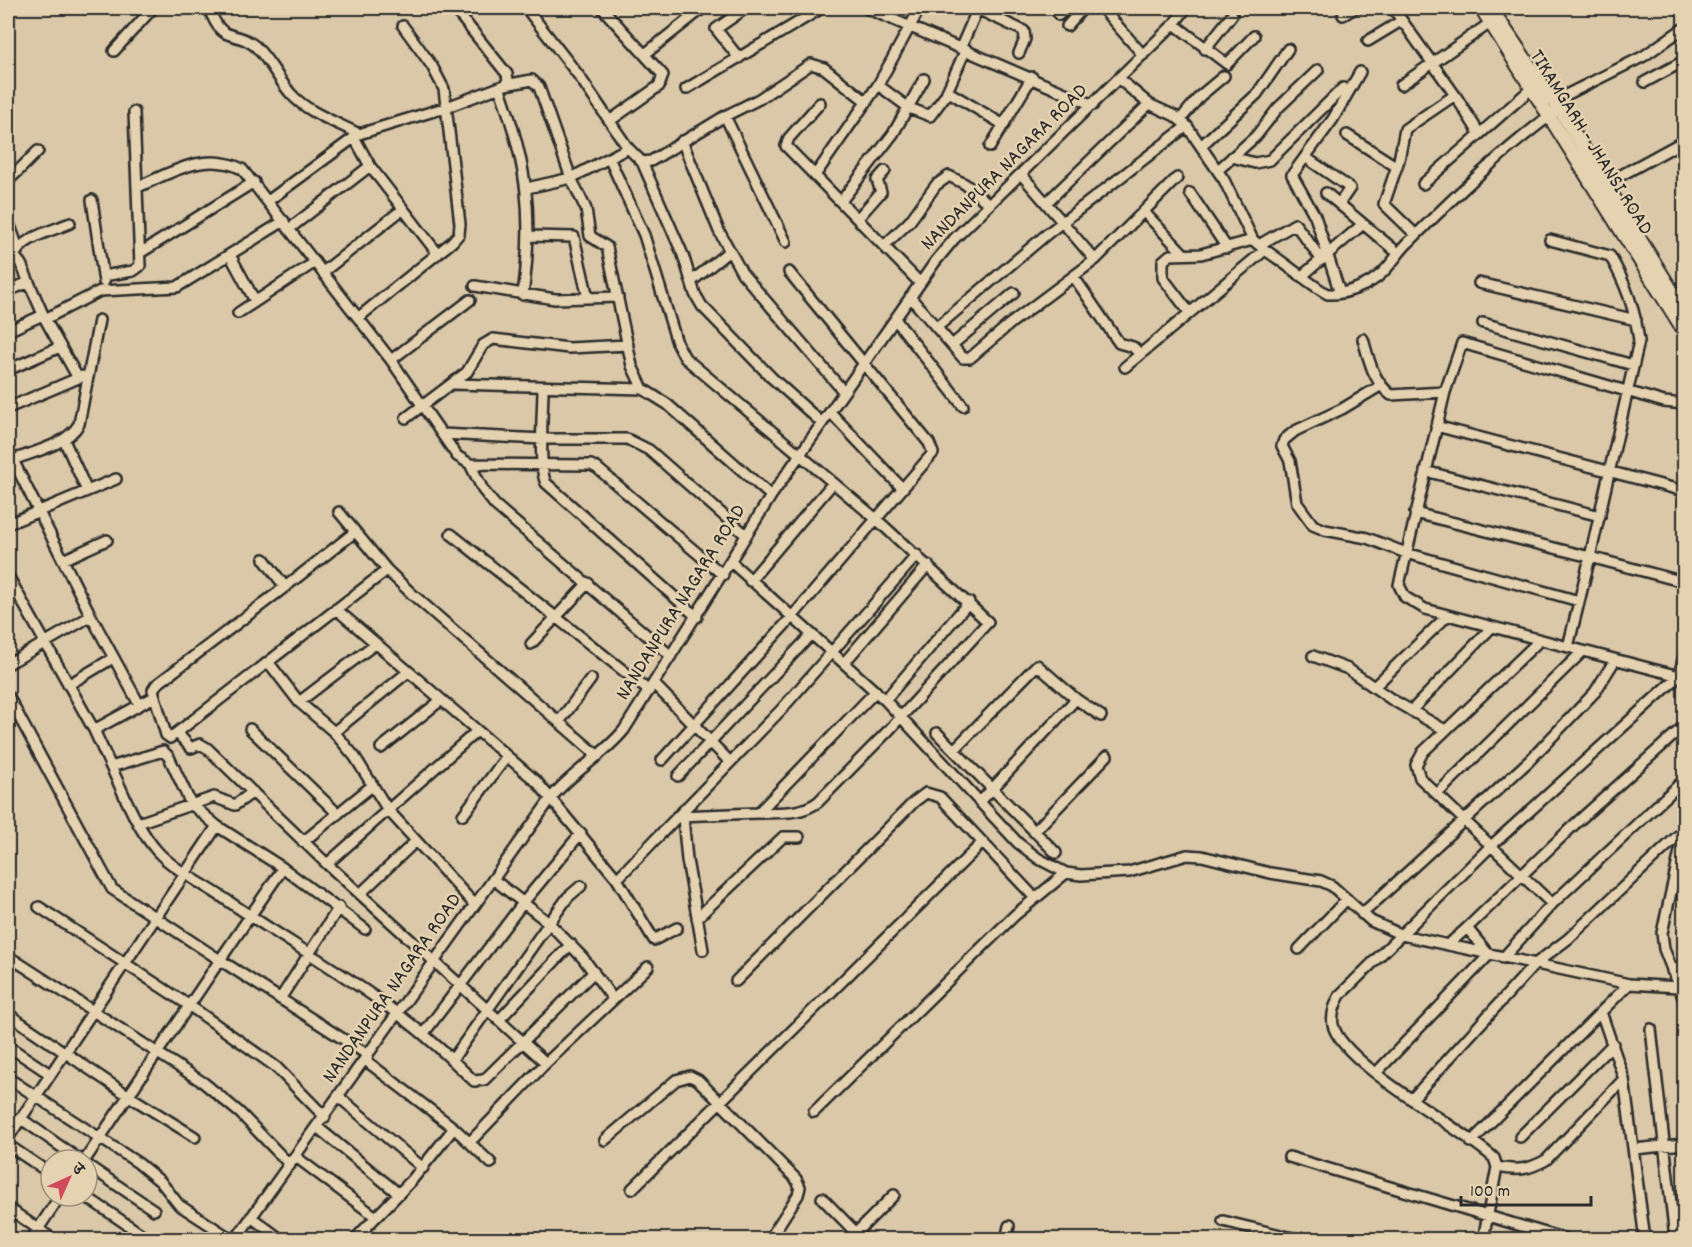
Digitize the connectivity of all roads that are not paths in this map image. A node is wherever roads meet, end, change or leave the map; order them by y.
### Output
1 (153, 8) edge
2 (209, 8) edge
3 (454, 8) edge
4 (526, 8) edge
5 (703, 8) edge
6 (746, 8) edge
7 (822, 8) edge
8 (868, 8) edge
9 (920, 8) edge
10 (977, 8) edge
11 (1083, 8) edge
12 (1102, 8) edge
13 (1186, 8) edge
14 (1355, 8) edge
15 (1393, 8) edge
16 (1481, 8) edge
17 (606, 9) edge
18 (1232, 15) dead end
19 (1342, 15) dead end
20 (1493, 16) edge
21 (1401, 21) junction
22 (1174, 24) junction
23 (403, 26) dead end
24 (1067, 26) dead end
25 (909, 28) junction
26 (1684, 28) edge
27 (1254, 36) dead end
28 (1368, 42) dead end
29 (963, 48) junction
30 (1205, 49) junction
31 (1288, 49) dead end
32 (114, 51) dead end
33 (1019, 53) dead end
34 (645, 54) junction
35 (1143, 55) junction
36 (740, 58) junction
37 (1684, 61) edge
38 (1431, 63) junction
39 (1318, 69) dead end
40 (1360, 72) dead end
41 (1224, 76) dead end
42 (1032, 77) junction
43 (924, 79) dead end
44 (1119, 79) junction
45 (1645, 82) dead end
46 (878, 85) junction
47 (1401, 86) dead end
48 (503, 87) junction
49 (1343, 88) dead end
50 (1532, 88) junction
51 (686, 89) dead end
52 (947, 91) junction
53 (1455, 95) junction
54 (867, 102) junction
55 (820, 103) dead end
56 (1149, 104) junction
57 (1092, 105) junction
58 (447, 107) junction
59 (909, 108) junction
60 (1554, 109) junction
61 (134, 112) dead end
62 (725, 116) junction
63 (611, 120) junction
64 (1184, 123) junction
65 (1004, 125) junction
66 (1479, 133) junction
67 (356, 135) junction
68 (1347, 135) dead end
69 (682, 141) junction
70 (1684, 141) edge
71 (1202, 146) junction
72 (990, 147) dead end
73 (628, 148) junction
74 (38, 151) dead end
75 (1232, 157) junction
76 (1305, 157) junction
77 (610, 160) junction
78 (642, 162) junction
79 (370, 166) junction
80 (1397, 167) junction
81 (1218, 170) junction
82 (885, 171) dead end
83 (816, 174) junction
84 (1021, 174) junction
85 (571, 178) junction
86 (1177, 178) dead end
87 (8, 181) edge
88 (254, 183) junction
89 (1423, 184) dead end
90 (1605, 184) junction
91 (138, 187) junction
92 (527, 188) junction
93 (1190, 193) dead end
94 (1326, 193) dead end
95 (92, 200) dead end
96 (842, 200) junction
97 (268, 201) junction
98 (1046, 203) junction
99 (989, 204) junction
100 (1339, 204) junction
101 (403, 209) junction
102 (1144, 212) junction
103 (858, 218) junction
104 (8, 220) edge
105 (1063, 222) junction
106 (70, 223) dead end
107 (1363, 224) junction
108 (287, 225) junction
109 (1416, 235) junction
110 (530, 236) junction
111 (1550, 240) dead end
112 (786, 242) dead end
113 (885, 245) junction
114 (1259, 245) junction
115 (18, 248) junction
116 (1227, 248) junction
117 (728, 252) junction
118 (1398, 253) junction
119 (140, 254) junction
120 (438, 254) junction
121 (1185, 254) junction
122 (230, 255) junction
123 (1325, 258) junction
124 (11, 259) edge
125 (1095, 260) junction
126 (315, 262) junction
127 (323, 272) junction
128 (789, 272) dead end
129 (103, 276) junction
130 (1302, 276) junction
131 (1074, 277) junction
132 (692, 281) junction
133 (29, 282) junction
134 (920, 282) junction
135 (1479, 283) dead end
136 (475, 286) dead end
137 (105, 290) junction
138 (8, 291) edge
139 (1014, 293) dead end
140 (1340, 293) junction
141 (523, 295) junction
142 (618, 297) junction
143 (910, 297) junction
144 (588, 298) junction
145 (470, 300) dead end
146 (255, 301) junction
147 (1684, 310) edge
148 (1189, 312) junction
149 (238, 313) dead end
150 (44, 317) junction
151 (359, 317) junction
152 (896, 319) junction
153 (99, 320) dead end
154 (1636, 320) junction
155 (1483, 323) dead end
156 (937, 327) junction
157 (1684, 331) edge
158 (8, 332) edge
159 (1362, 339) dead end
160 (628, 345) junction
161 (952, 345) junction
162 (60, 347) junction
163 (1140, 354) junction
164 (391, 360) junction
165 (865, 363) junction
166 (1633, 365) junction
167 (1125, 367) dead end
168 (8, 370) edge
169 (83, 376) junction
170 (453, 384) junction
171 (1380, 386) junction
172 (543, 388) junction
173 (643, 389) junction
174 (1627, 390) junction
175 (844, 392) junction
176 (1445, 392) junction
177 (1684, 404) edge
178 (422, 405) junction
179 (963, 406) dead end
180 (8, 408) edge
181 (830, 412) junction
182 (406, 418) dead end
183 (822, 423) junction
184 (1436, 426) junction
185 (442, 434) junction
186 (544, 439) junction
187 (64, 440) junction
188 (800, 455) junction
189 (10, 461) edge
190 (470, 464) junction
191 (540, 466) junction
192 (1425, 471) junction
193 (1609, 474) junction
194 (116, 479) dead end
195 (833, 483) junction
196 (902, 488) junction
197 (87, 491) junction
198 (1684, 491) edge
199 (771, 496) junction
200 (38, 511) junction
201 (339, 512) dead end
202 (1415, 513) junction
203 (1600, 516) junction
204 (875, 518) junction
205 (8, 524) edge
206 (355, 532) junction
207 (451, 534) dead end
208 (746, 535) junction
209 (107, 540) dead end
210 (1406, 553) junction
211 (917, 555) junction
212 (1590, 557) junction
213 (264, 559) dead end
214 (63, 560) junction
215 (731, 562) junction
216 (928, 565) junction
217 (387, 570) junction
218 (723, 575) junction
219 (8, 576) edge
220 (750, 581) junction
221 (1684, 582) edge
222 (588, 583) junction
223 (285, 586) junction
224 (10, 589) edge
225 (1579, 601) junction
226 (969, 602) junction
227 (336, 609) junction
228 (91, 616) junction
229 (1447, 616) junction
230 (697, 617) junction
231 (556, 618) junction
232 (791, 618) junction
233 (1491, 628) junction
234 (811, 635) junction
235 (1540, 640) junction
236 (45, 643) junction
237 (375, 644) junction
238 (531, 644) dead end
239 (1568, 647) junction
240 (1583, 651) junction
241 (832, 653) junction
242 (671, 656) junction
243 (1313, 656) dead end
244 (1684, 656) edge
245 (113, 658) junction
246 (1615, 660) junction
247 (269, 663) junction
248 (844, 663) junction
249 (8, 664) edge
250 (408, 672) junction
251 (1682, 677) edge
252 (591, 679) dead end
253 (68, 685) junction
254 (1374, 687) junction
255 (651, 688) junction
256 (876, 691) junction
257 (8, 696) edge
258 (154, 697) junction
259 (1076, 699) junction
260 (440, 700) junction
261 (885, 700) junction
262 (299, 702) junction
263 (140, 704) junction
264 (1411, 711) junction
265 (902, 716) junction
266 (1101, 716) dead end
267 (559, 722) junction
268 (695, 725) junction
269 (1684, 726) edge
270 (250, 729) dead end
271 (94, 730) junction
272 (1445, 730) junction
273 (477, 731) junction
274 (334, 732) junction
275 (937, 733) dead end
276 (178, 734) junction
277 (711, 741) junction
278 (381, 748) dead end
279 (954, 750) junction
280 (507, 756) junction
281 (598, 756) junction
282 (1107, 756) dead end
283 (662, 760) dead end
284 (730, 762) junction
285 (111, 767) junction
286 (678, 776) dead end
287 (1684, 780) edge
288 (373, 785) junction
289 (992, 789) junction
290 (252, 792) junction
291 (1437, 794) junction
292 (552, 797) junction
293 (980, 802) junction
294 (191, 804) junction
295 (388, 810) junction
296 (758, 813) junction
297 (338, 814) junction
298 (463, 815) dead end
299 (680, 816) junction
300 (1464, 820) junction
301 (138, 823) junction
302 (217, 826) junction
303 (1684, 831) edge
304 (1034, 832) junction
305 (581, 833) junction
306 (799, 837) dead end
307 (416, 841) junction
308 (303, 842) junction
309 (982, 843) junction
310 (1491, 846) junction
311 (1056, 853) dead end
312 (327, 864) junction
313 (283, 868) junction
314 (187, 873) junction
315 (1066, 873) junction
316 (1520, 874) junction
317 (493, 879) junction
318 (617, 879) junction
319 (581, 886) dead end
320 (360, 894) junction
321 (1034, 897) junction
322 (1347, 899) junction
323 (523, 903) junction
324 (1552, 904) junction
325 (475, 905) junction
326 (39, 907) dead end
327 (339, 907) junction
328 (1362, 914) junction
329 (250, 916) junction
330 (155, 918) junction
331 (697, 918) junction
332 (549, 923) junction
333 (677, 928) dead end
334 (1467, 928) junction
335 (365, 929) dead end
336 (1402, 935) junction
337 (571, 944) junction
338 (1448, 945) junction
339 (1299, 949) dead end
340 (703, 951) dead end
341 (309, 954) junction
342 (1489, 955) junction
343 (8, 956) edge
344 (1503, 958) junction
345 (434, 959) junction
346 (220, 960) junction
347 (124, 964) junction
348 (1535, 964) junction
349 (1684, 965) edge
350 (648, 967) dead end
351 (1672, 971) junction
352 (594, 972) junction
353 (736, 981) dead end
354 (460, 984) junction
355 (1629, 984) junction
356 (1678, 987) junction
357 (280, 999) junction
358 (613, 999) junction
359 (1684, 1000) edge
360 (190, 1006) junction
361 (487, 1007) junction
362 (92, 1011) junction
363 (399, 1012) junction
364 (1601, 1012) junction
365 (8, 1014) edge
366 (500, 1019) junction
367 (1651, 1029) dead end
368 (424, 1033) junction
369 (523, 1041) junction
370 (1613, 1044) junction
371 (8, 1046) edge
372 (65, 1051) junction
373 (156, 1052) junction
374 (367, 1058) junction
375 (452, 1059) junction
376 (546, 1063) junction
377 (1376, 1073) junction
378 (50, 1074) junction
379 (8, 1078) edge
380 (1623, 1079) junction
381 (35, 1096) junction
382 (129, 1096) junction
383 (339, 1096) junction
384 (1412, 1099) junction
385 (719, 1102) junction
386 (814, 1112) dead end
387 (325, 1117) junction
388 (20, 1118) junction
389 (317, 1127) junction
390 (454, 1128) junction
391 (195, 1137) dead end
392 (1520, 1137) dead end
393 (8, 1138) edge
394 (98, 1139) junction
395 (605, 1140) dead end
396 (470, 1142) junction
397 (1471, 1142) junction
398 (1684, 1144) edge
399 (8, 1145) edge
400 (1664, 1146) junction
401 (63, 1148) edge
402 (92, 1148) edge
403 (1634, 1149) junction
404 (296, 1157) junction
405 (1289, 1157) dead end
406 (490, 1163) dead end
407 (290, 1165) junction
408 (39, 1166) edge
409 (1497, 1167) junction
410 (423, 1168) junction
411 (99, 1173) edge
412 (632, 1189) dead end
413 (399, 1194) junction
414 (894, 1195) dead end
415 (822, 1198) dead end
416 (99, 1207) edge
417 (8, 1208) edge
418 (52, 1208) edge
419 (154, 1210) dead end
420 (1489, 1216) junction
421 (251, 1217) junction
422 (376, 1217) junction
423 (1223, 1221) dead end
424 (1009, 1226) dead end
425 (37, 1229) junction
426 (135, 1235) edge
427 (856, 1237) edge
428 (1675, 1238) edge
429 (31, 1239) edge
430 (54, 1239) edge
431 (150, 1239) edge
432 (234, 1239) edge
433 (282, 1239) edge
434 (354, 1239) edge
435 (769, 1239) edge
436 (1006, 1239) edge
437 (1301, 1239) edge
438 (1484, 1239) edge
439 (1569, 1239) edge
440 (1645, 1239) edge

1 - 32 street
2 - 67 street
3 - 48 street
4 - 63 street
5 - 34 street
6 - 36 street
7 - 36 street
8 - 25 street
9 - 25 street
10 - 29 street
10 - 33 street
11 - 24 street
12 - 35 street
13 - 22 street, NANDANPURA NAGARA ROAD
14 - 19 street
15 - 21 street
16 - 20 street, TIKAMGARH - JHANSI ROAD
17 - 34 street
18 - 30 street
20 - 38 street
20 - 50 street, TIKAMGARH - JHANSI ROAD
20 - 60 street
21 - 28 street
21 - 38 street
22 - 30 street
22 - 35 street, NANDANPURA NAGARA ROAD
23 - 58 street
25 - 29 street
25 - 46 street
26 - 60 street
27 - 30 street
29 - 42 street
29 - 52 street
31 - 71 street
34 - 63 street
35 - 44 street, NANDANPURA NAGARA ROAD
36 - 51 street
37 - 45 street
38 - 47 street
38 - 53 street
39 - 75 street
40 - 76 street
41 - 64 street
42 - 57 street
42 - 65 street
43 - 59 street
44 - 56 street
44 - 57 street, NANDANPURA NAGARA ROAD
46 - 54 street
46 - 59 street
48 - 58 street
48 - 85 street
48 - 92 street
49 - 75 street
50 - 60 street, TIKAMGARH - JHANSI ROAD
50 - 66 street
52 - 59 street
52 - 65 street
53 - 66 street
53 - 80 street
54 - 62 street
54 - 83 street
55 - 83 street
56 - 64 street
56 - 98 street
57 - 84 street, NANDANPURA NAGARA ROAD
58 - 67 street
58 - 120 street
59 - 96 street
60 - 90 street
60 - 109 street
60 - 157 street, TIKAMGARH - JHANSI ROAD
61 - 91 street
62 - 69 street
62 - 112 street
63 - 73 street
64 - 71 street
64 - 105 street
65 - 72 street
66 - 89 street
67 - 79 street
67 - 97 street
68 - 80 street
69 - 78 street
69 - 117 street
70 - 90 street
71 - 81 street
73 - 77 street
73 - 78 street
74 - 87 street
75 - 81 street
76 - 100 street
76 - 123 street
77 - 85 street
77 - 188 street
78 - 132 street
79 - 101 street
79 - 108 street
80 - 109 street
81 - 114 street
82 - 103 street
83 - 96 street
84 - 98 street
84 - 99 street, NANDANPURA NAGARA ROAD
85 - 92 street
85 - 142 street
86 - 102 street
88 - 91 street
88 - 97 street
88 - 119 street
90 - 147 street
91 - 119 street
92 - 110 street
93 - 116 street
94 - 100 street
95 - 129 street
96 - 103 street
97 - 108 street
98 - 105 street
99 - 113 street
99 - 134 street, NANDANPURA NAGARA ROAD
100 - 107 street
101 - 120 street
101 - 127 street
102 - 121 street
102 - 125 street
103 - 113 street
104 - 115 street
105 - 125 street
105 - 156 street
106 - 115 street
107 - 118 street
107 - 123 street
108 - 122 street
108 - 126 street
109 - 118 street
110 - 141 street
110 - 144 street
111 - 154 street
113 - 134 street
114 - 116 street
114 - 123 street
114 - 130 street
114 - 148 street
115 - 124 street
116 - 121 street
117 - 132 street
117 - 175 street
118 - 140 street
119 - 129 street
120 - 151 street
121 - 148 street
122 - 137 street
122 - 146 street
123 - 130 street
123 - 140 street
124 - 133 street
125 - 131 street
126 - 127 street
126 - 146 street
127 - 151 street
128 - 165 street
129 - 137 street
130 - 140 street
131 - 161 street
131 - 163 street
132 - 183 street
133 - 138 street
133 - 150 street
134 - 143 street, NANDANPURA NAGARA ROAD
135 - 154 street
136 - 141 street
137 - 150 street
139 - 161 street
141 - 144 street
142 - 144 street
142 - 160 street
143 - 152 street, NANDANPURA NAGARA ROAD
143 - 156 street
145 - 164 street
146 - 149 street
148 - 163 street
150 - 158 street
150 - 162 street
151 - 164 street
152 - 165 street, NANDANPURA NAGARA ROAD
152 - 179 street
153 - 169 street
154 - 166 street
155 - 166 street
156 - 161 street
159 - 171 street
160 - 170 street
160 - 173 street
162 - 168 street
162 - 169 street
163 - 167 street
164 - 178 street
165 - 175 street, NANDANPURA NAGARA ROAD
165 - 196 street
166 - 174 street
169 - 180 street
169 - 187 street
170 - 172 street
170 - 178 street
171 - 176 street
171 - 210 street
172 - 173 street
172 - 186 street
173 - 199 street
174 - 176 street
174 - 177 street
174 - 193 street
175 - 181 street, NANDANPURA NAGARA ROAD
176 - 184 street
178 - 182 street
178 - 185 street
181 - 183 street, NANDANPURA NAGARA ROAD
181 - 196 street
183 - 188 street, NANDANPURA NAGARA ROAD
184 - 192 street
184 - 193 street
185 - 186 street
185 - 190 street
186 - 191 street
186 - 208 street
187 - 189 street
187 - 197 street
188 - 195 street
188 - 199 street, NANDANPURA NAGARA ROAD
189 - 200 street
190 - 191 street
190 - 222 street
191 - 218 street
191 - 230 street
192 - 202 street
192 - 203 street
193 - 198 street
193 - 203 street
194 - 197 street
195 - 204 street
195 - 220 street
196 - 204 street
197 - 200 street
199 - 208 street, NANDANPURA NAGARA ROAD
200 - 205 street
200 - 214 street
201 - 206 street
202 - 210 street
202 - 212 street
203 - 212 street
204 - 211 street
204 - 232 street
206 - 217 street
206 - 223 street
207 - 231 street
208 - 215 street, NANDANPURA NAGARA ROAD
209 - 214 street
210 - 225 street
210 - 229 street
211 - 216 street
211 - 241 street
212 - 221 street
212 - 225 street
213 - 223 street
214 - 228 street
215 - 218 street, NANDANPURA NAGARA ROAD
215 - 220 street
216 - 226 street
216 - 248 street
217 - 227 street
217 - 267 street
218 - 230 street, NANDANPURA NAGARA ROAD
219 - 224 street
220 - 232 street
222 - 231 street
222 - 242 street
223 - 258 street
224 - 236 street
225 - 239 street
226 - 261 street
226 - 265 street
227 - 237 street
227 - 247 street
228 - 236 street
228 - 245 street
229 - 233 street
229 - 254 street
230 - 242 street, NANDANPURA NAGARA ROAD
231 - 238 street
231 - 255 street
232 - 234 street
232 - 268 street
233 - 235 street
233 - 264 street
234 - 241 street
234 - 277 street
235 - 239 street
235 - 272 street
236 - 249 street
236 - 253 street
237 - 250 street
237 - 262 street
239 - 240 street
240 - 246 street
240 - 291 street
241 - 248 street
241 - 284 street
242 - 255 street, NANDANPURA NAGARA ROAD
243 - 254 street
244 - 251 street
245 - 253 street
245 - 263 street
246 - 251 street
246 - 300 street
247 - 262 street
247 - 276 street
248 - 256 street
250 - 260 street
250 - 274 street
251 - 310 street
252 - 267 street
253 - 271 street
254 - 264 street
255 - 268 street
255 - 281 street, NANDANPURA NAGARA ROAD
256 - 261 street
256 - 296 street
257 - 330 street
258 - 263 street
258 - 276 street
259 - 266 street
259 - 279 street
259 - 289 street
260 - 273 street
260 - 278 street
261 - 265 street
262 - 274 street
263 - 271 street
264 - 272 street
265 - 293 street
265 - 296 street
267 - 281 street
268 - 277 street
268 - 283 street
269 - 316 street
270 - 297 street
271 - 285 street
272 - 291 street
273 - 280 street
273 - 295 street
274 - 288 street
275 - 279 street
276 - 290 street
277 - 284 street
277 - 286 street
279 - 289 street
280 - 292 street
280 - 298 street
281 - 292 street, NANDANPURA NAGARA ROAD
282 - 304 street
284 - 299 street
285 - 294 street
285 - 301 street
287 - 324 street
288 - 295 street
288 - 297 street
289 - 293 street
289 - 304 street
290 - 294 street
290 - 308 street
291 - 300 street
292 - 305 street
292 - 317 street, NANDANPURA NAGARA ROAD
293 - 315 street
294 - 301 street
294 - 302 street
295 - 307 street
295 - 312 street
296 - 299 street
297 - 308 street
299 - 318 street
299 - 331 street
300 - 310 street
300 - 328 street
301 - 314 street
302 - 313 street
302 - 314 street
303 - 348 street
303 - 351 street
304 - 311 street
305 - 318 street
305 - 323 street
306 - 331 street
307 - 320 street
307 - 325 street
308 - 312 street
309 - 321 street
309 - 353 street
309 - 385 street
310 - 316 street
310 - 336 street
312 - 320 street
313 - 327 street
313 - 329 street
314 - 329 street
314 - 330 street
315 - 321 street
315 - 322 street
316 - 324 street
316 - 334 street
317 - 323 street
317 - 325 street, NANDANPURA NAGARA ROAD
318 - 333 street
319 - 332 street
320 - 345 street
321 - 386 street
322 - 328 street
322 - 339 street
323 - 332 street
323 - 354 street
324 - 344 street
325 - 345 street, NANDANPURA NAGARA ROAD
326 - 347 street
327 - 335 street
327 - 341 street
328 - 336 street
329 - 341 street
329 - 346 street
330 - 346 street
330 - 347 street
331 - 340 street
332 - 337 street
332 - 361 street
334 - 338 street
334 - 342 street
336 - 338 street
336 - 377 street
337 - 352 street
337 - 366 street
338 - 342 street
341 - 357 street
341 - 363 street
342 - 344 street
342 - 377 street
343 - 362 street
344 - 348 street
345 - 354 street
345 - 363 street, NANDANPURA NAGARA ROAD
346 - 357 street
346 - 360 street
347 - 360 street
347 - 362 street
348 - 355 street
348 - 384 street
349 - 351 street
350 - 358 street
351 - 356 street
352 - 358 street
352 - 369 street
354 - 361 street
354 - 368 street
355 - 356 street
355 - 364 street
356 - 359 street
357 - 374 street
358 - 376 street
360 - 373 street
360 - 387 street
361 - 366 street
361 - 375 street
362 - 372 street
362 - 373 street
363 - 368 street
363 - 374 street, NANDANPURA NAGARA ROAD
364 - 370 street
364 - 397 street
365 - 372 street
366 - 369 street
367 - 400 street
368 - 375 street
369 - 375 street
369 - 376 street
370 - 380 street
370 - 392 street
371 - 378 street
372 - 378 street
372 - 382 street
373 - 382 street
373 - 407 street
374 - 383 street, NANDANPURA NAGARA ROAD
374 - 390 street
376 - 396 street
377 - 384 street
378 - 381 street
379 - 381 street
380 - 403 street
380 - 409 street
381 - 388 street
381 - 394 street
382 - 391 street
382 - 394 street
383 - 387 street, NANDANPURA NAGARA ROAD
383 - 410 street
384 - 397 street
385 - 395 street
385 - 412 street
385 - 435 street
387 - 389 street, NANDANPURA NAGARA ROAD
388 - 393 street
388 - 401 street
389 - 404 street, NANDANPURA NAGARA ROAD
389 - 413 street
390 - 396 street
390 - 410 street
394 - 402 street
394 - 432 street
396 - 406 street
397 - 409 street
398 - 400 street
399 - 408 street
400 - 403 street
400 - 428 street
403 - 440 street
404 - 407 street, NANDANPURA NAGARA ROAD
404 - 422 street
405 - 420 street
407 - 421 street, NANDANPURA NAGARA ROAD
409 - 420 street
410 - 413 street
411 - 419 street
413 - 422 street
414 - 427 street
415 - 427 street
416 - 426 street
417 - 425 street
418 - 425 street
420 - 438 street
420 - 439 street
421 - 432 street, NANDANPURA NAGARA ROAD
421 - 433 street
422 - 434 street
423 - 437 street
424 - 436 street
425 - 429 street
425 - 430 street
426 - 431 street

